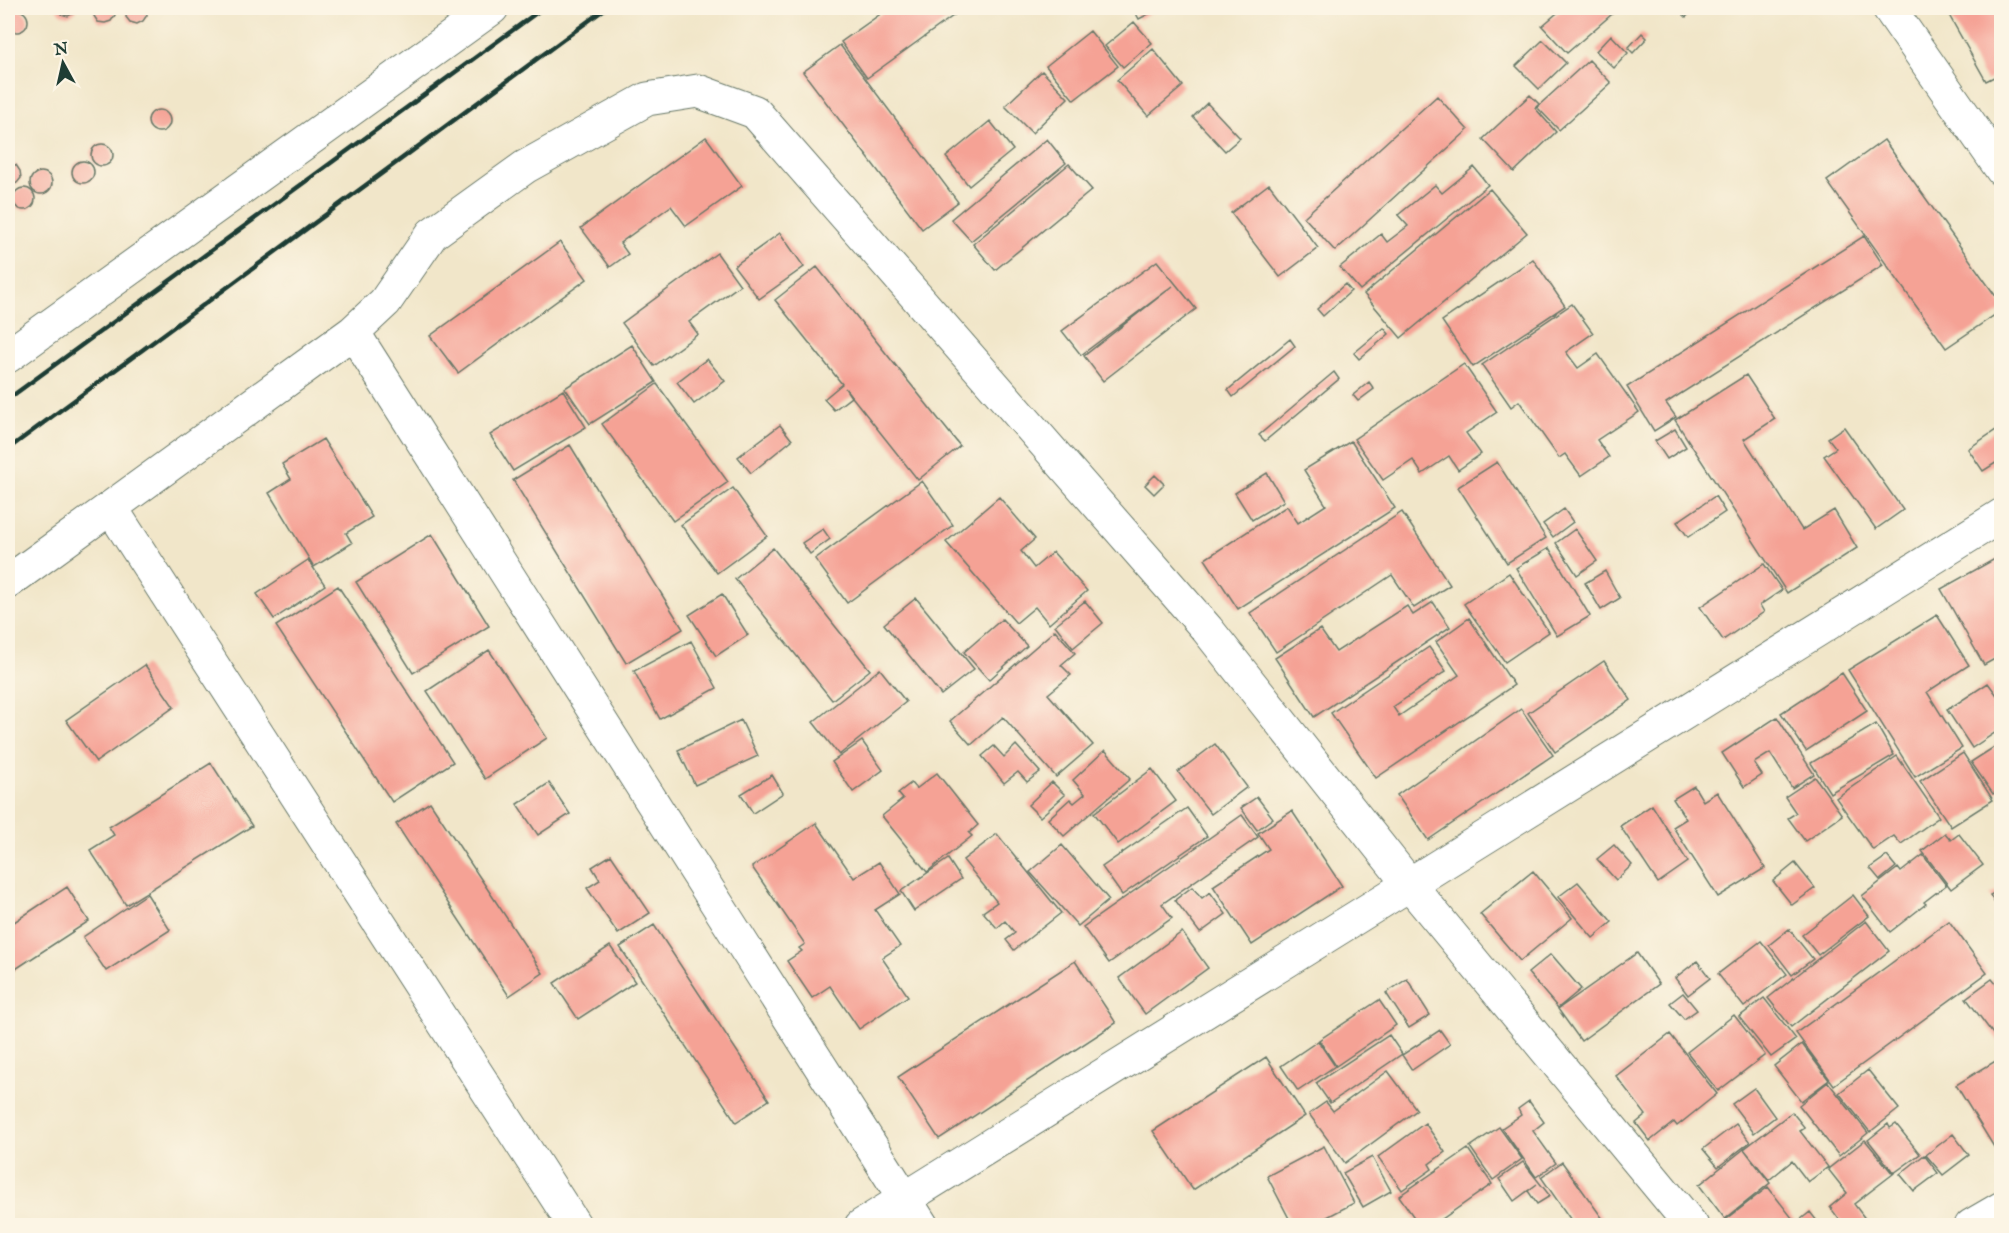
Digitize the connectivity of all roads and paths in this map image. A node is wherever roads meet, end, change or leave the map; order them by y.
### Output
1 (492, 8) edge
2 (1889, 8) edge
3 (2001, 170) edge
4 (353, 332) junction
5 (8, 356) edge
6 (111, 508) junction
7 (2001, 515) edge
8 (8, 582) edge
9 (1409, 884) junction
10 (2001, 1208) edge
11 (913, 1212) edge
12 (575, 1226) edge
13 (861, 1226) edge
14 (1692, 1226) edge
15 (1971, 1226) edge

1 - 5 street
2 - 3 street
4 - 6 street
4 - 9 street
4 - 11 street
6 - 8 street
6 - 12 street
7 - 9 street
9 - 11 street
9 - 14 street
10 - 15 street
11 - 13 street

